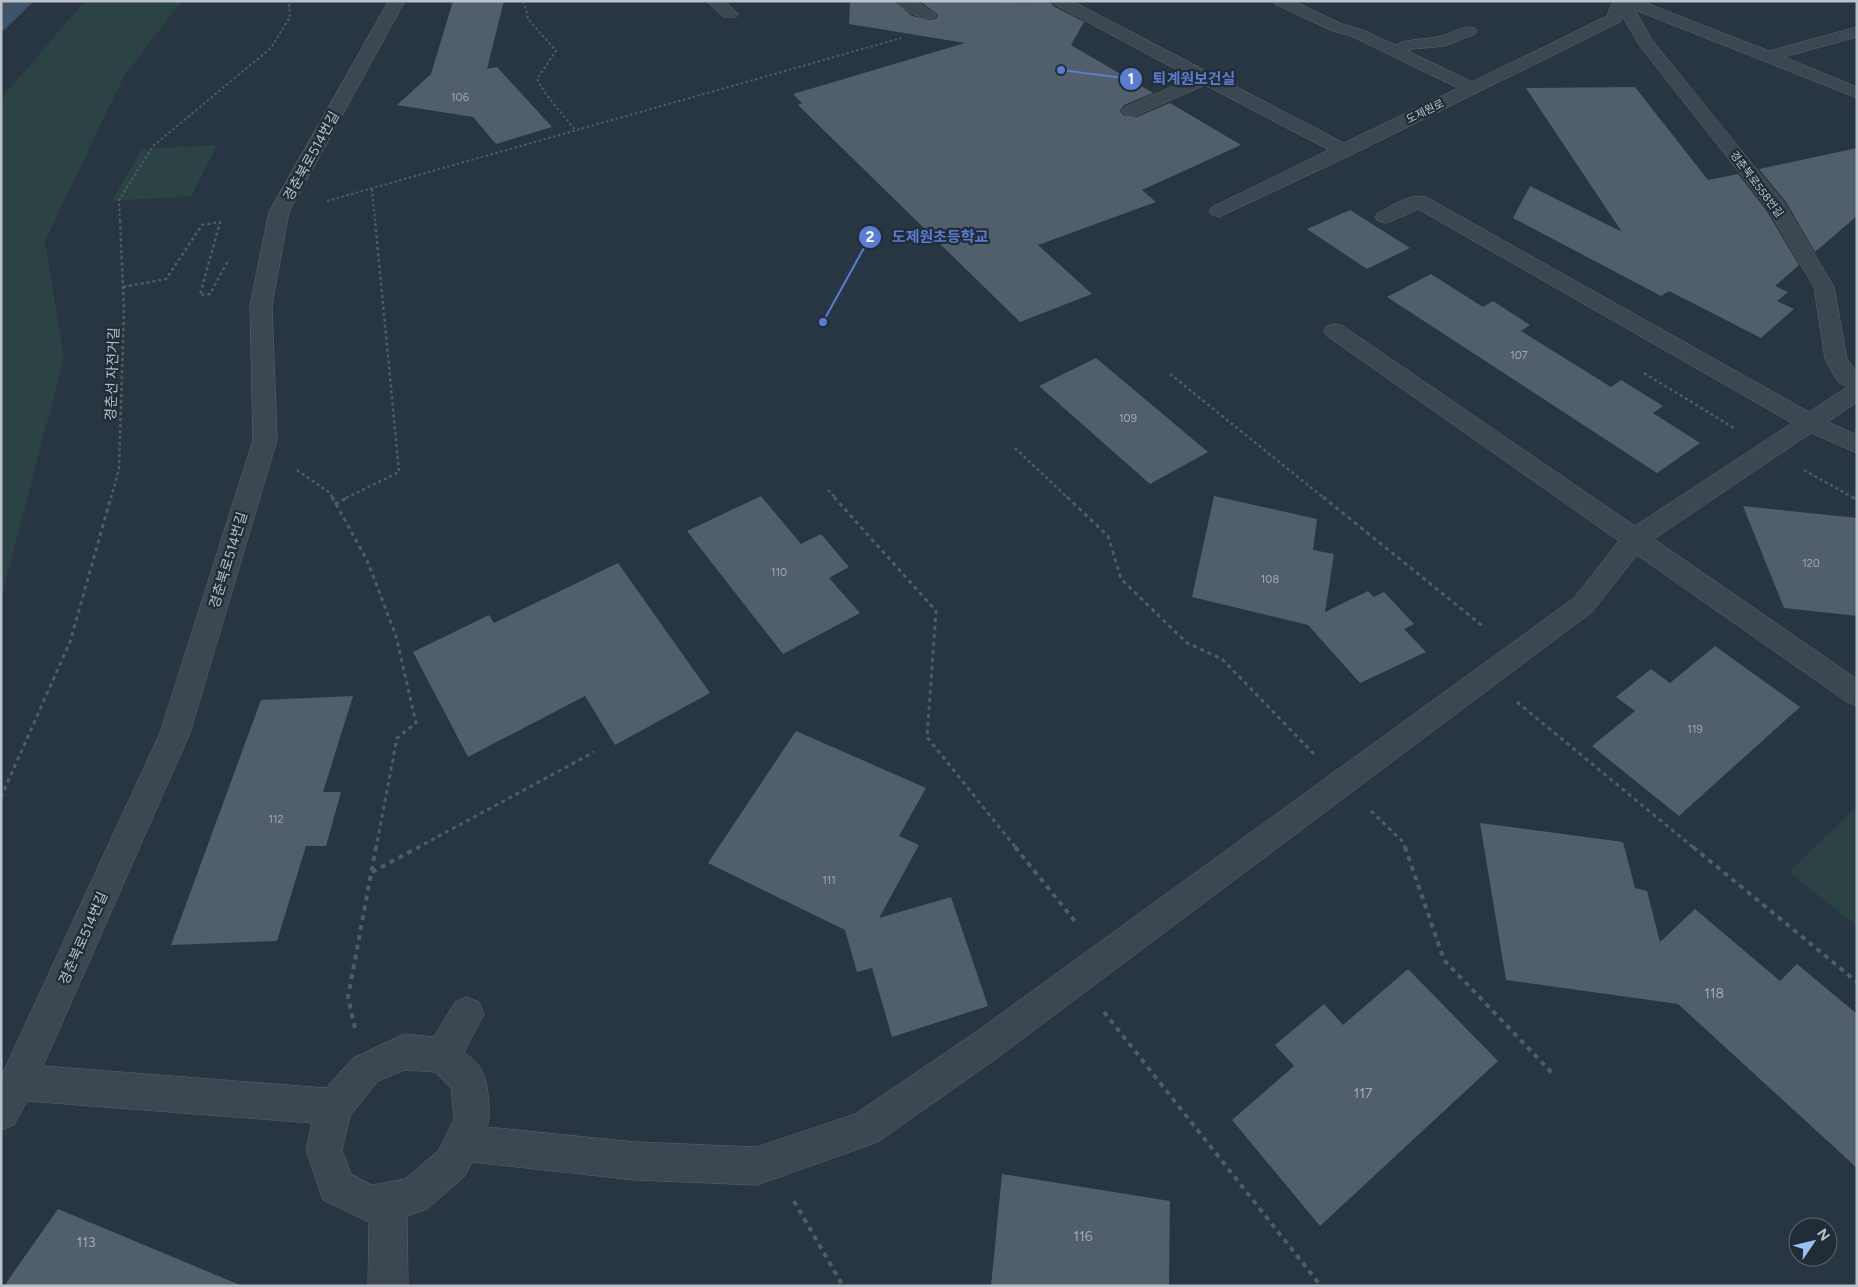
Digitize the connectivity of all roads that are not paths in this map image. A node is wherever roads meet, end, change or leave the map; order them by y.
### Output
1 (397, 1) edge
2 (715, 1) edge
3 (904, 1) edge
4 (1060, 1) edge
5 (1281, 1) edge
6 (1622, 1) edge
7 (1326, 6) dead end
8 (730, 14) dead end
9 (1308, 14) junction
10 (928, 15) dead end
11 (1469, 31) dead end
12 (1857, 32) edge
13 (1395, 51) junction
14 (1768, 56) junction
15 (1206, 78) junction
16 (1471, 88) junction
17 (1857, 93) edge
18 (1131, 111) dead end
19 (1344, 150) junction
20 (1219, 211) dead end
21 (1385, 217) dead end
22 (1335, 332) dead end
23 (1857, 383) edge
24 (1857, 391) edge
25 (1810, 423) junction
26 (1857, 445) edge
27 (1635, 539) junction
28 (1857, 694) edge
29 (467, 1014) dead end
30 (443, 1056) junction
31 (9, 1097) edge
32 (334, 1107) junction
33 (462, 1142) junction
34 (388, 1200) junction
35 (388, 1286) edge

1 - 31 street, 경춘북로514번길
2 - 8 street
3 - 10 street
4 - 15 street
5 - 9 street
6 - 14 street
6 - 16 street, 도제원로
6 - 23 street, 경춘북로558번길
7 - 9 street
9 - 13 street
11 - 13 street
12 - 14 street
13 - 16 street
14 - 17 street
15 - 18 street
15 - 19 street
16 - 19 street, 도제원로
19 - 20 street, 도제원로
21 - 25 street
22 - 27 street
24 - 25 street
25 - 26 street
25 - 27 street
27 - 28 street
27 - 33 street
29 - 30 street
30 - 32 street
30 - 33 street
31 - 32 street
32 - 34 street
33 - 34 street
34 - 35 street

